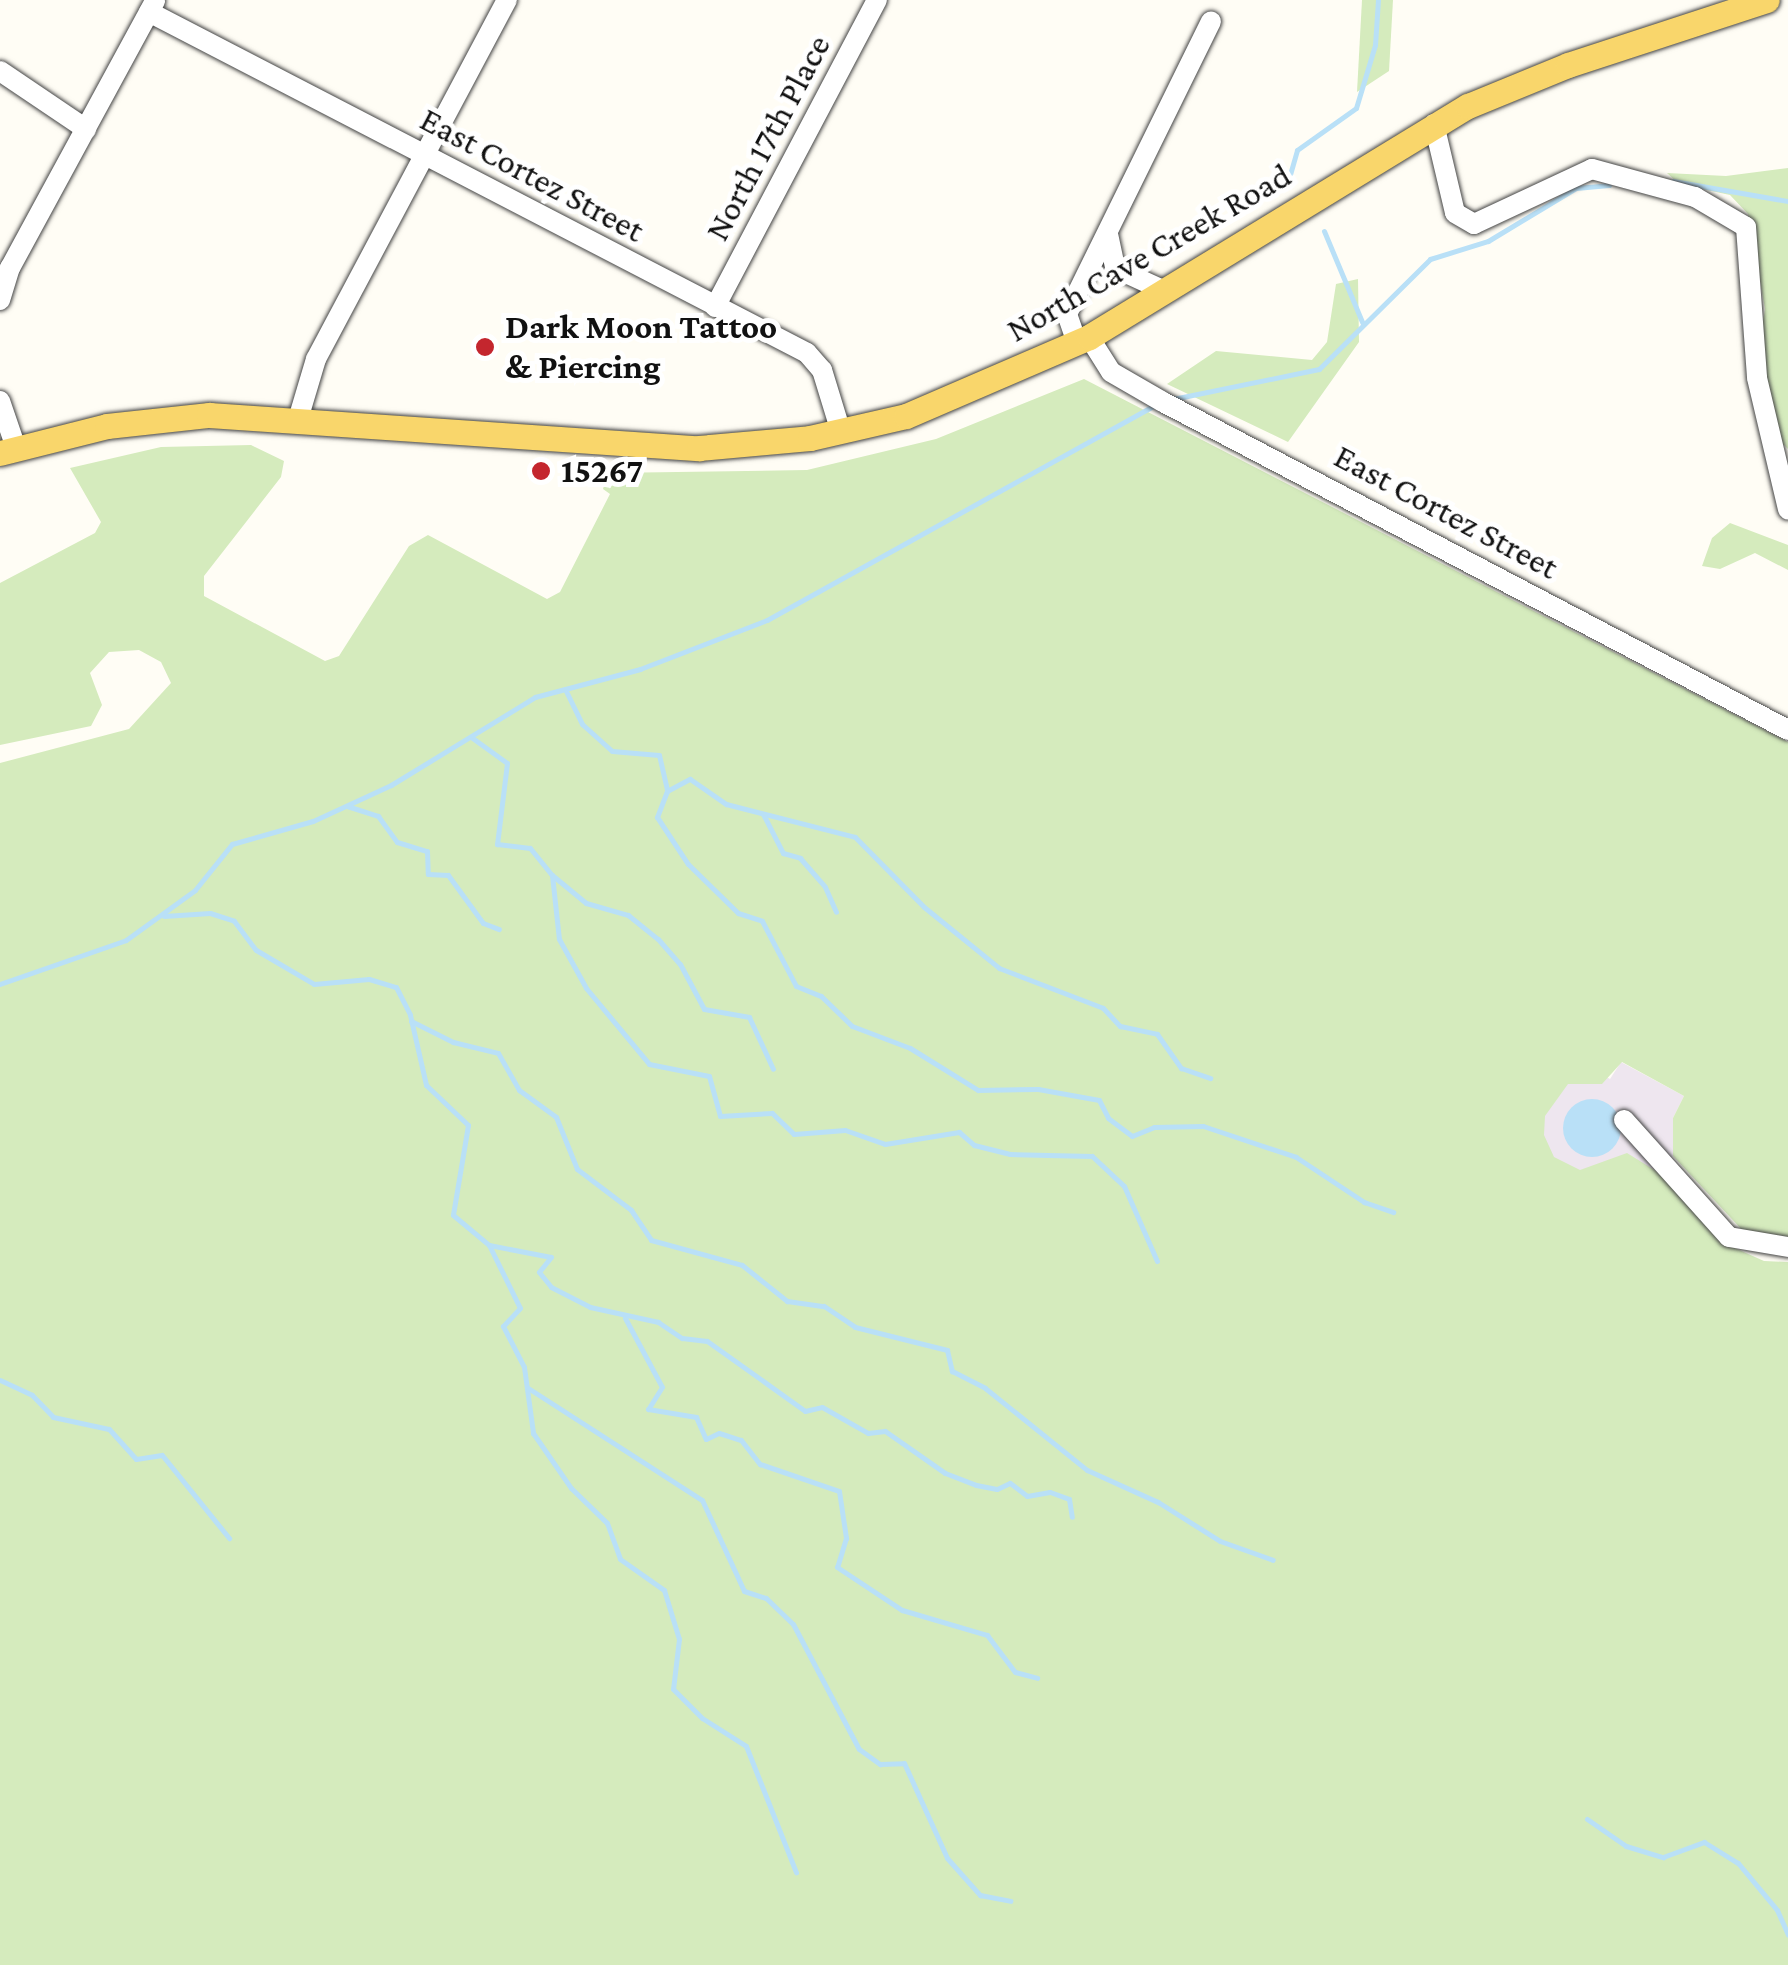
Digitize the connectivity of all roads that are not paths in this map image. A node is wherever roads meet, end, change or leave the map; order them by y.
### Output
1 (507, 0) edge
2 (877, 0) edge
3 (1767, 0) edge
4 (153, 6) edge
5 (1210, 21) dead end
6 (0, 71) edge
7 (1434, 124) junction
8 (86, 129) junction
9 (424, 155) junction
10 (1108, 232) junction
11 (1165, 291) junction
12 (0, 300) edge
13 (716, 306) junction
14 (1083, 340) junction
15 (0, 401) edge
16 (299, 416) junction
17 (841, 432) junction
18 (8, 450) edge
19 (1788, 509) edge
20 (1788, 730) edge
21 (1624, 1120) dead end
22 (1788, 1248) edge

1 - 9 street
2 - 13 street, North 17th Place
3 - 7 main road, North Cave Creek Road
4 - 8 street
4 - 9 street, East Cortez Street
5 - 10 street
6 - 8 street
7 - 11 main road, North Cave Creek Road
7 - 19 street
8 - 12 street
9 - 13 street, East Cortez Street
9 - 16 street
10 - 11 street
10 - 14 street
11 - 14 main road, North Cave Creek Road
13 - 17 street, East Cortez Street
14 - 17 main road, North Cave Creek Road
14 - 20 street, East Cortez Street
15 - 18 street
16 - 17 main road, North Cave Creek Road
16 - 18 main road, North Cave Creek Road
21 - 22 street

